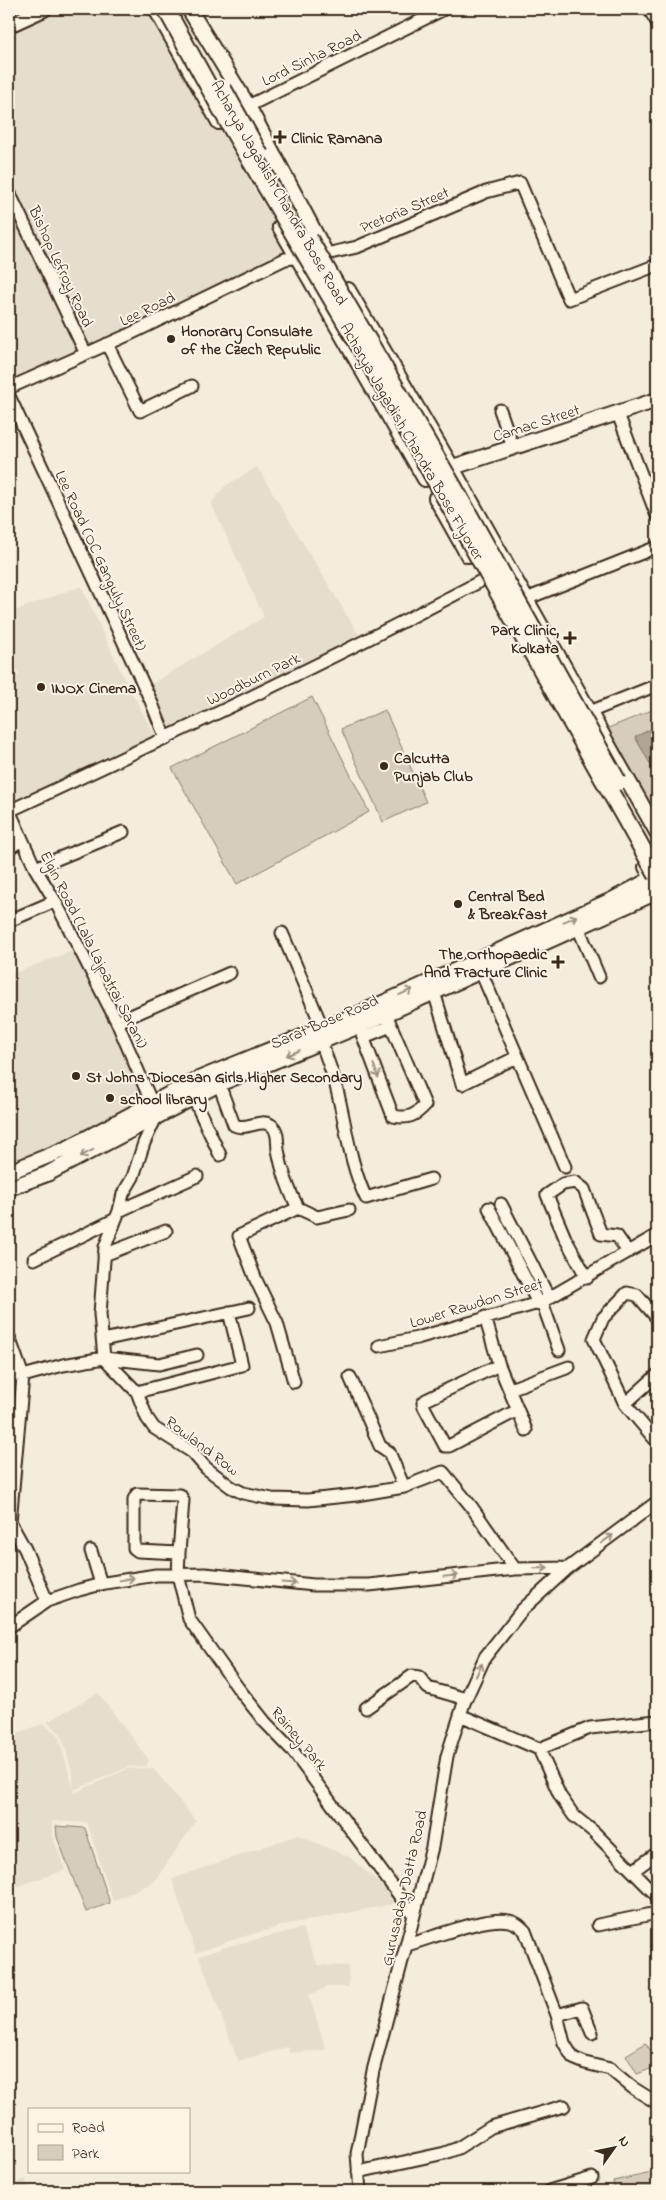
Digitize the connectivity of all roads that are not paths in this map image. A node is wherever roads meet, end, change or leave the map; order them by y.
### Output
1 (44, 9) edge
2 (156, 9) edge
3 (166, 9) edge
4 (178, 9) edge
5 (189, 9) edge
6 (444, 9) edge
7 (650, 9) edge
8 (657, 22) edge
9 (9, 25) edge
10 (248, 106) junction
11 (219, 122) junction
12 (9, 192) edge
13 (326, 254) junction
14 (298, 258) junction
15 (657, 264) edge
16 (107, 344) junction
17 (86, 354) junction
18 (192, 386) dead end
19 (9, 388) edge
20 (9, 396) edge
21 (657, 400) edge
22 (500, 410) dead end
23 (618, 414) junction
24 (513, 447) junction
25 (451, 466) junction
26 (426, 479) junction
27 (657, 516) edge
28 (657, 547) edge
29 (508, 567) junction
30 (483, 580) junction
31 (526, 599) junction
32 (657, 685) edge
33 (589, 712) junction
34 (564, 723) junction
35 (166, 738) junction
36 (9, 811) edge
37 (123, 832) dead end
38 (657, 832) edge
39 (22, 840) junction
40 (9, 848) edge
41 (657, 854) edge
42 (35, 868) junction
43 (656, 882) edge
44 (55, 901) junction
45 (9, 920) edge
46 (578, 927) junction
47 (282, 933) dead end
48 (481, 972) junction
49 (230, 973) dead end
50 (599, 976) dead end
51 (434, 992) junction
52 (389, 1020) junction
53 (117, 1022) junction
54 (361, 1031) junction
55 (322, 1035) junction
56 (516, 1057) junction
57 (219, 1084) junction
58 (193, 1097) junction
59 (155, 1109) junction
60 (220, 1156) dead end
61 (565, 1167) dead end
62 (9, 1172) edge
63 (197, 1176) dead end
64 (431, 1178) dead end
65 (9, 1188) edge
66 (501, 1204) dead end
67 (298, 1208) junction
68 (489, 1208) dead end
69 (349, 1210) dead end
70 (118, 1215) junction
71 (166, 1231) dead end
72 (657, 1235) edge
73 (628, 1252) junction
74 (104, 1254) junction
75 (34, 1260) dead end
76 (587, 1278) junction
77 (543, 1301) junction
78 (249, 1308) dead end
79 (229, 1312) junction
80 (485, 1317) junction
81 (657, 1318) edge
82 (9, 1337) edge
83 (103, 1340) junction
84 (379, 1346) dead end
85 (559, 1350) dead end
86 (197, 1355) dead end
87 (104, 1358) junction
88 (499, 1364) junction
89 (569, 1367) dead end
90 (9, 1374) edge
91 (657, 1375) edge
92 (23, 1376) junction
93 (350, 1377) dead end
94 (294, 1382) dead end
95 (510, 1389) junction
96 (137, 1392) junction
97 (625, 1404) junction
98 (518, 1410) junction
99 (526, 1430) dead end
100 (657, 1442) edge
101 (404, 1487) junction
102 (656, 1507) edge
103 (10, 1521) edge
104 (92, 1551) dead end
105 (178, 1553) junction
106 (568, 1568) junction
107 (515, 1569) junction
108 (178, 1575) junction
109 (101, 1584) junction
110 (47, 1601) junction
111 (9, 1627) edge
112 (466, 1699) junction
113 (366, 1708) dead end
114 (460, 1715) junction
115 (657, 1721) edge
116 (539, 1748) junction
117 (657, 1853) edge
118 (633, 1871) junction
119 (657, 1896) edge
120 (657, 1913) edge
121 (413, 1914) junction
122 (598, 1925) dead end
123 (406, 1945) junction
124 (556, 2015) junction
125 (592, 2033) dead end
126 (657, 2103) edge
127 (564, 2106) dead end
128 (358, 2172) junction
129 (592, 2178) dead end
130 (360, 2191) edge
131 (549, 2191) edge

1 - 9 main road
2 - 11 main road, Acharya Jagadish Chandra Bose Road
3 - 43 highway, Acharya Jagadish Chandra Bose Flyover, bridge
4 - 41 highway, Acharya Jagadish Chandra Bose Flyover, bridge
5 - 10 main road, Acharya Jagadish Chandra Bose Road
6 - 10 street, Lord Sinha Road
7 - 8 street
10 - 11 street, Lord Sinha Road
10 - 13 main road, Acharya Jagadish Chandra Bose Road
11 - 14 main road, Acharya Jagadish Chandra Bose Road
12 - 17 street, Bishop Lefroy Road
13 - 14 street, Pretoria Street
13 - 15 street, Pretoria Street
13 - 25 main road, Acharya Jagadish Chandra Bose Road
14 - 16 street, Lee Road
14 - 26 main road, Acharya Jagadish Chandra Bose Road
16 - 17 street, Lee Road
16 - 18 street
17 - 19 street, Lee Road
20 - 35 street, Lee Road (OC Ganguly Street)
21 - 23 main road, Camac Street
22 - 24 street
23 - 24 main road, Camac Street
23 - 27 street
24 - 25 main road, Camac Street
25 - 26 main road, Camac Street
25 - 29 main road, Acharya Jagadish Chandra Bose Road
26 - 30 main road, Acharya Jagadish Chandra Bose Road
28 - 31 street
29 - 30 street, Woodburn Park
29 - 31 main road, Acharya Jagadish Chandra Bose Road
30 - 34 main road, Acharya Jagadish Chandra Bose Road
30 - 35 street, Woodburn Park
31 - 33 main road, Acharya Jagadish Chandra Bose Road
32 - 33 street
33 - 34 street
33 - 38 main road, Acharya Jagadish Chandra Bose Road
34 - 43 main road, Acharya Jagadish Chandra Bose Road
35 - 36 street, Woodburn Park
36 - 39 street, Elgin Road (Lala Lajpatrai Sarani)
37 - 42 street
39 - 40 street
39 - 42 street, Elgin Road (Lala Lajpatrai Sarani)
42 - 44 street, Elgin Road (Lala Lajpatrai Sarani)
43 - 46 main road, Sarat Bose Road
55 -> 43 main road
44 - 45 street
44 - 53 street, Elgin Road (Lala Lajpatrai Sarani)
46 - 48 main road, Sarat Bose Road
46 - 50 street
47 - 55 street
48 - 51 main road, Sarat Bose Road
48 - 56 street
49 - 53 street
51 - 52 main road, Sarat Bose Road
51 - 56 street
52 - 54 main road, Sarat Bose Road
54 -> 52 street
53 - 59 street, Elgin Road (Lala Lajpatrai Sarani)
54 - 55 main road, Sarat Bose Road
55 -> 57 main road, Sarat Bose Road
55 - 59 main road
55 - 64 street
56 - 61 street
57 - 58 main road, Sarat Bose Road
57 - 67 street
58 - 59 main road, Sarat Bose Road
58 - 60 street
59 - 62 main road
59 -> 65 main road, Sarat Bose Road
59 - 70 street
63 - 70 street
66 - 77 street
67 - 69 street
67 - 94 street
68 - 77 street
70 - 74 street
70 - 75 street
71 - 74 street
72 - 73 street, Lower Rawdon Street
73 - 76 street, Lower Rawdon Street
73 - 76 street
74 - 83 street
76 - 77 street, Lower Rawdon Street
77 - 80 street, Lower Rawdon Street
77 - 85 street
78 - 79 street
79 - 83 street
79 - 96 street
80 - 84 street, Lower Rawdon Street
80 - 88 street
81 - 97 street
82 - 92 street
83 - 87 street
86 - 87 street
87 - 92 street
87 - 96 street, Rowland Row
88 - 95 street
88 - 98 street
89 - 95 street
90 - 92 street
91 - 97 street
92 - 103 street
93 - 101 street
95 - 98 street
96 - 101 street, Rowland Row
97 - 100 street
98 - 99 street
101 - 107 street, Rowland Row
106 -> 102 street, Gurusaday Datta Road
103 - 110 street
104 - 109 street
105 - 105 street, Rainey Park
105 - 108 street, Rainey Park
107 -> 106 street
112 -> 106 street, Gurusaday Datta Road
108 -> 107 street
109 -> 108 street
108 - 121 street, Rainey Park
109 - 110 street
110 - 111 street
112 - 113 street
112 - 114 street, Gurusaday Datta Road
114 - 116 street
114 - 121 street, Gurusaday Datta Road
115 - 116 street
116 - 118 street
117 - 118 street
118 - 119 street
120 - 122 street
121 - 123 street, Gurusaday Datta Road
123 - 124 street
123 - 128 street, Gurusaday Datta Road
124 - 125 street
124 - 126 street
127 - 128 street
128 - 130 street, Gurusaday Datta Road
129 - 131 street

